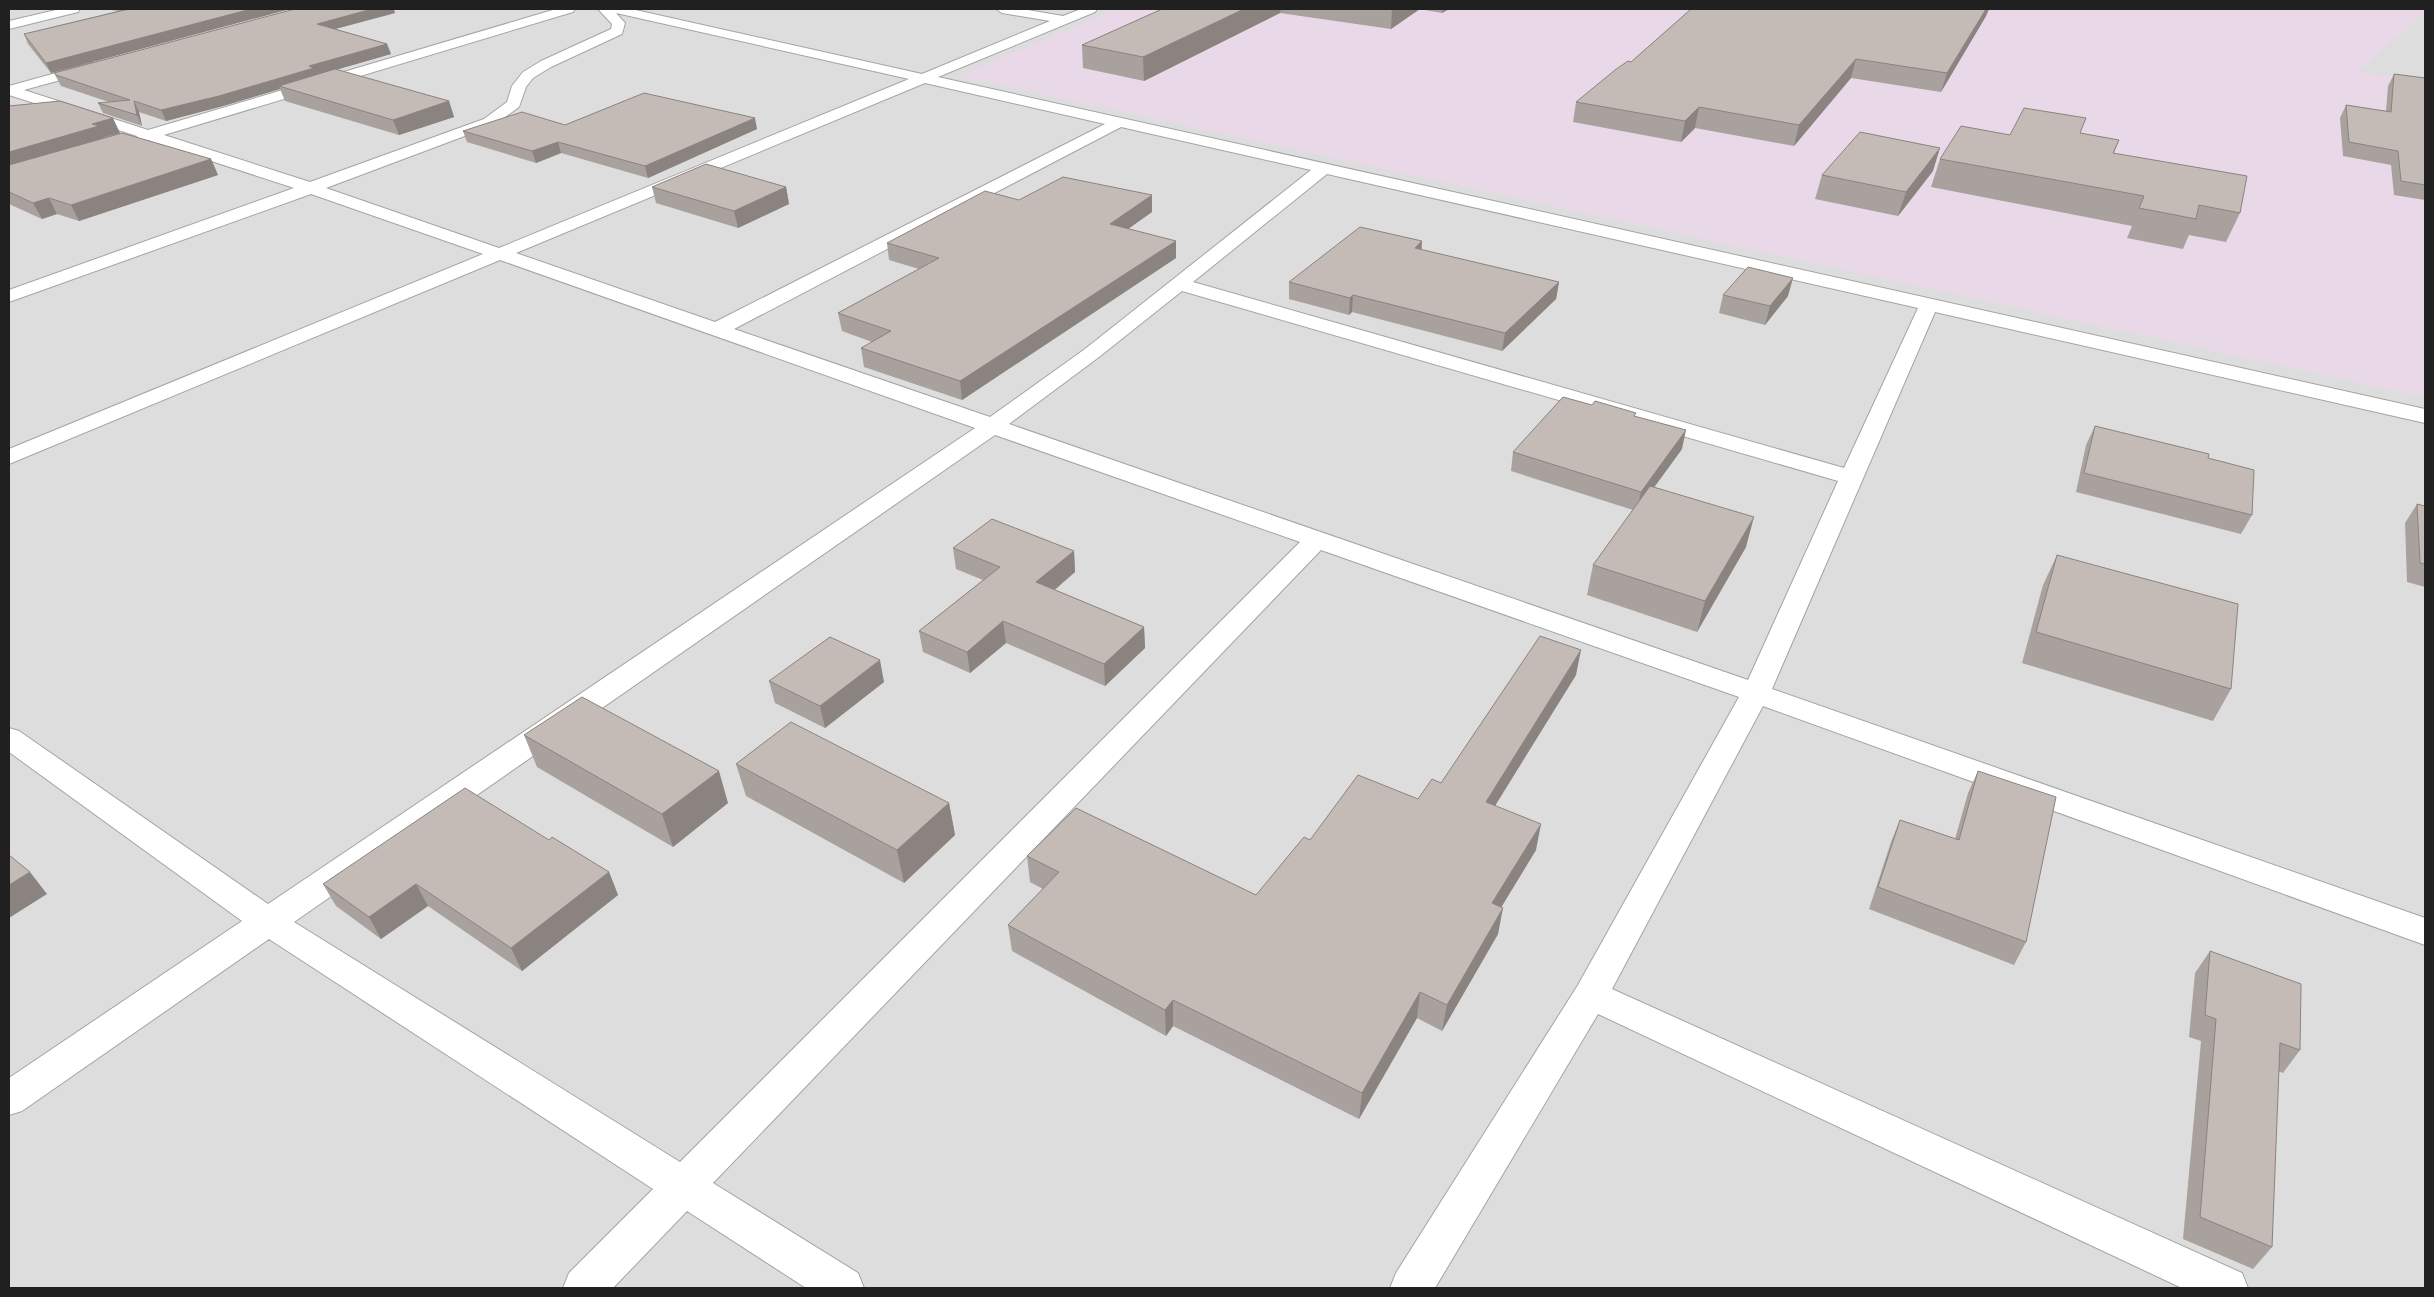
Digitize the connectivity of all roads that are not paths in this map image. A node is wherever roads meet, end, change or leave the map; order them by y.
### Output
1 (74, 9) edge
2 (569, 9) edge
3 (604, 9) edge
4 (615, 9) edge
5 (1002, 9) edge
6 (1091, 9) edge
7 (1063, 20) junction
8 (9, 25) edge
9 (103, 64) edge
10 (923, 78) junction
11 (1120, 122) junction
12 (148, 135) junction
13 (120, 143) edge
14 (1324, 168) junction
15 (311, 188) junction
16 (497, 254) junction
17 (1179, 284) junction
18 (9, 296) edge
19 (1929, 304) junction
20 (716, 330) junction
21 (2425, 416) edge
22 (991, 427) junction
23 (9, 457) edge
24 (1852, 478) junction
25 (1316, 540) junction
26 (1756, 693) junction
27 (9, 738) edge
28 (268, 922) junction
29 (2425, 932) edge
30 (1591, 996) junction
31 (9, 1099) edge
32 (684, 1187) junction
33 (584, 1288) edge
34 (843, 1288) edge
35 (1411, 1288) edge
36 (2227, 1288) edge

1 - 8 street
2 - 12 street
3 - 15 street
4 - 10 street
5 - 7 street
6 - 7 street
7 - 10 street
9 - 12 street
10 - 11 street
10 - 16 street
11 - 14 street
11 - 20 street
12 - 13 street
12 - 15 street
14 - 17 street
14 - 19 street
15 - 16 street
15 - 18 street
16 - 20 street
16 - 23 street
17 - 22 street
17 - 24 street
19 - 21 street
19 - 24 street
20 - 22 street
22 - 25 street
22 - 28 street
24 - 26 street
25 - 26 street
25 - 32 street
26 - 29 street
26 - 30 street
27 - 28 street
28 - 31 street
28 - 32 street
30 - 35 street
30 - 36 street
32 - 33 street
32 - 34 street

